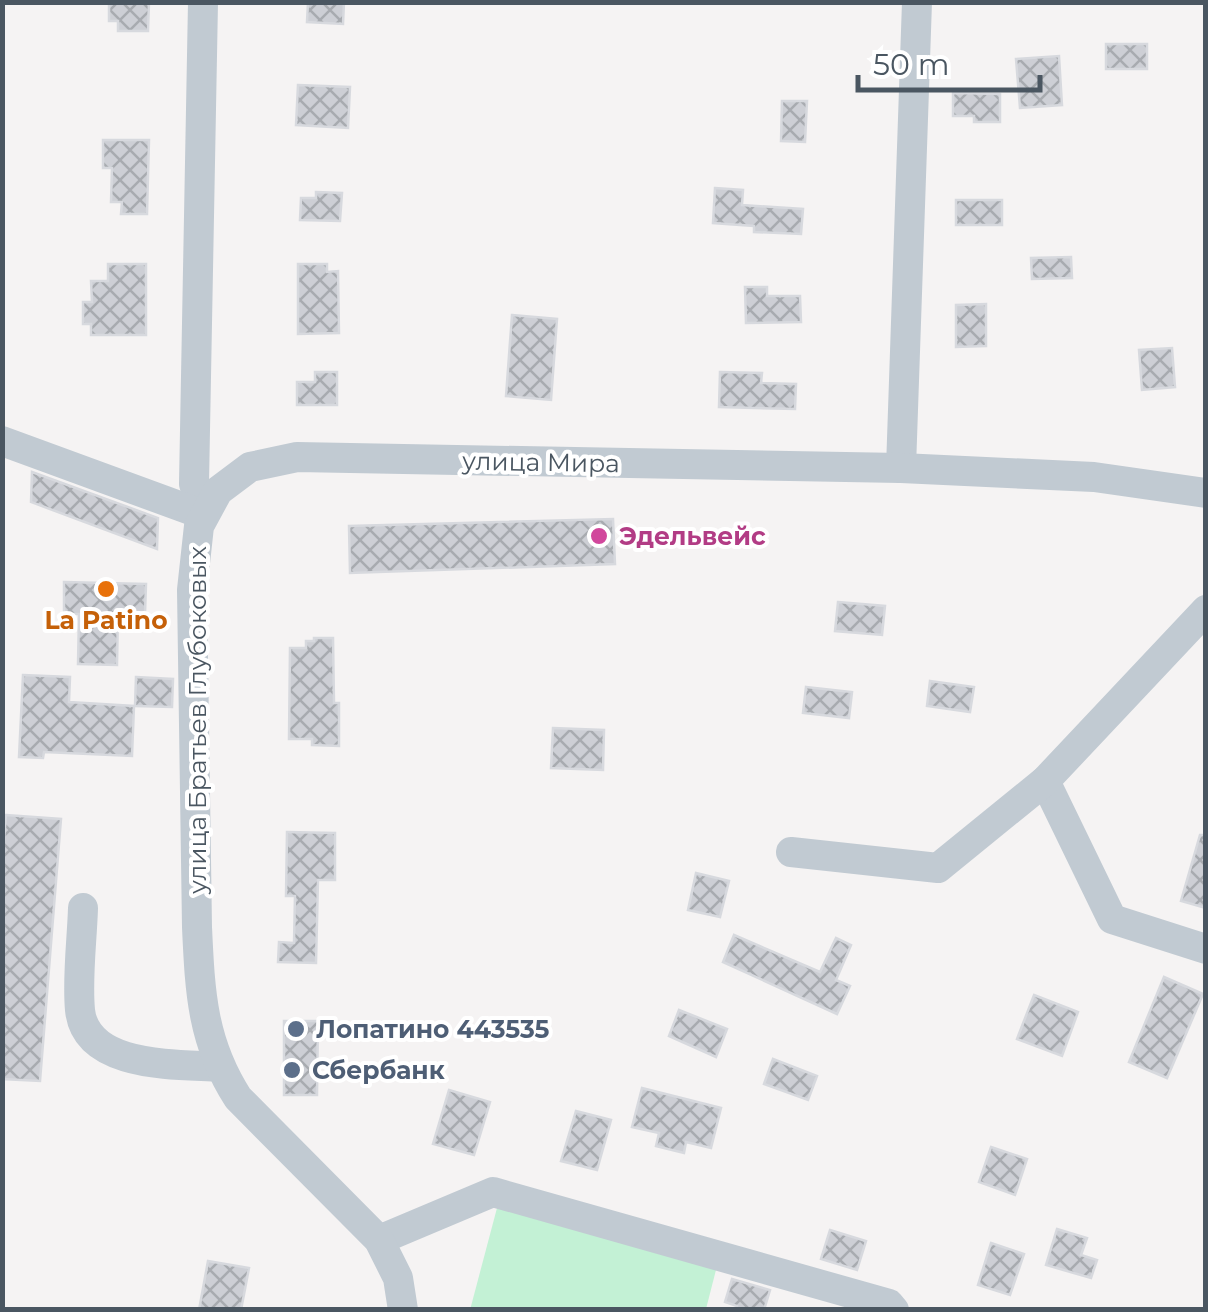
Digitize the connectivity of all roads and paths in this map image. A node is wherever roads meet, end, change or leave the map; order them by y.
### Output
1 (203, 2) edge
2 (917, 2) edge
3 (2, 441) edge
4 (901, 468) junction
5 (1206, 493) edge
6 (204, 515) junction
7 (1206, 610) edge
8 (1045, 781) junction
9 (791, 852) dead end
10 (83, 908) dead end
11 (1206, 949) edge
12 (220, 1067) junction
13 (379, 1240) junction
14 (403, 1310) edge
15 (894, 1310) edge

1 - 6 street, улица Братьев Глубоковых
2 - 4 street
3 - 6 street
4 - 5 street, улица Мира
4 - 6 street, улица Мира
6 - 12 street, улица Братьев Глубоковых
7 - 8 street
8 - 9 street
8 - 11 street
10 - 12 street
12 - 13 street, улица Братьев Глубоковых
13 - 14 street, улица Братьев Глубоковых
13 - 15 street

